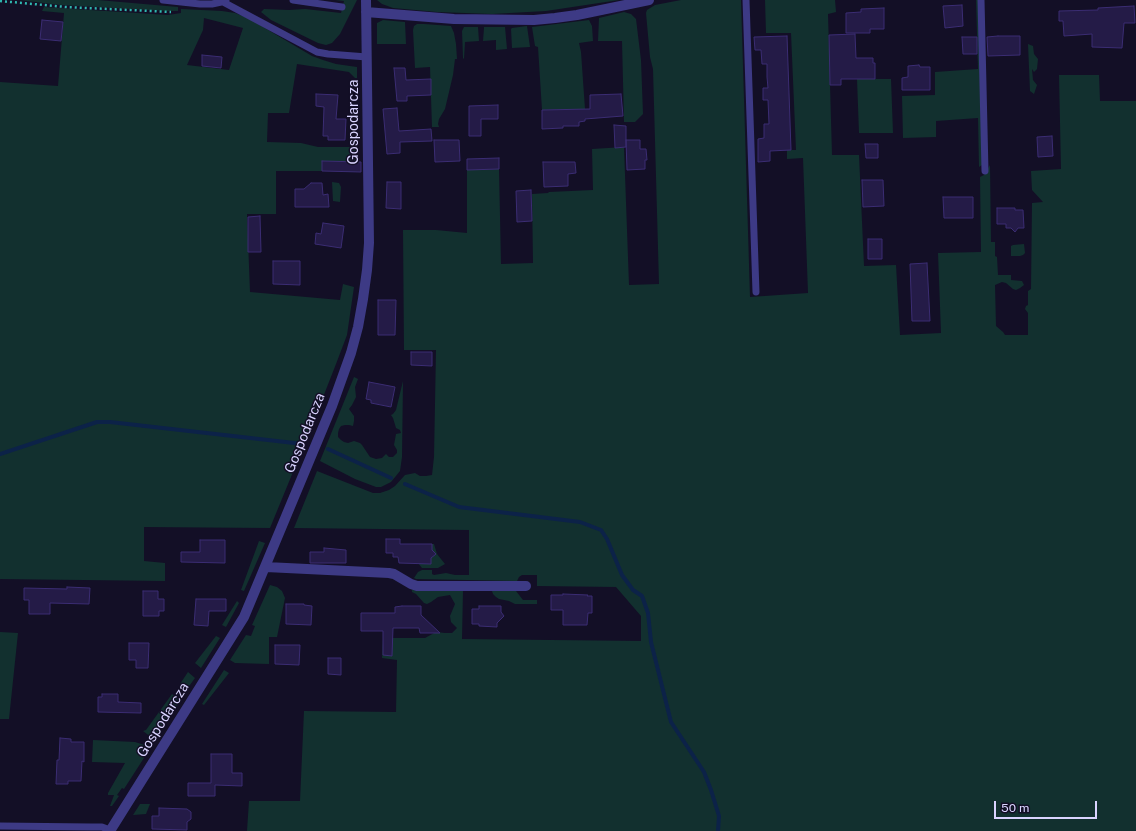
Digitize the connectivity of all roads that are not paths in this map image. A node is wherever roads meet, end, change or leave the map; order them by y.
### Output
1 (163, 0) edge
2 (293, 0) edge
3 (366, 0) edge
4 (649, 0) edge
5 (746, 0) edge
6 (981, 0) edge
7 (226, 1) edge
8 (342, 7) dead end
9 (366, 12) junction
10 (367, 57) junction
11 (985, 171) dead end
12 (756, 292) dead end
13 (266, 567) junction
14 (526, 586) dead end
15 (0, 826) edge
16 (110, 831) edge

1 - 7 lane
2 - 8 lane
3 - 9 street, Gospodarcza
4 - 9 street
5 - 12 lane
6 - 11 lane
7 - 10 lane
9 - 10 street, Gospodarcza
10 - 13 street, Gospodarcza
13 - 14 street
13 - 16 street, Gospodarcza
15 - 16 lane

